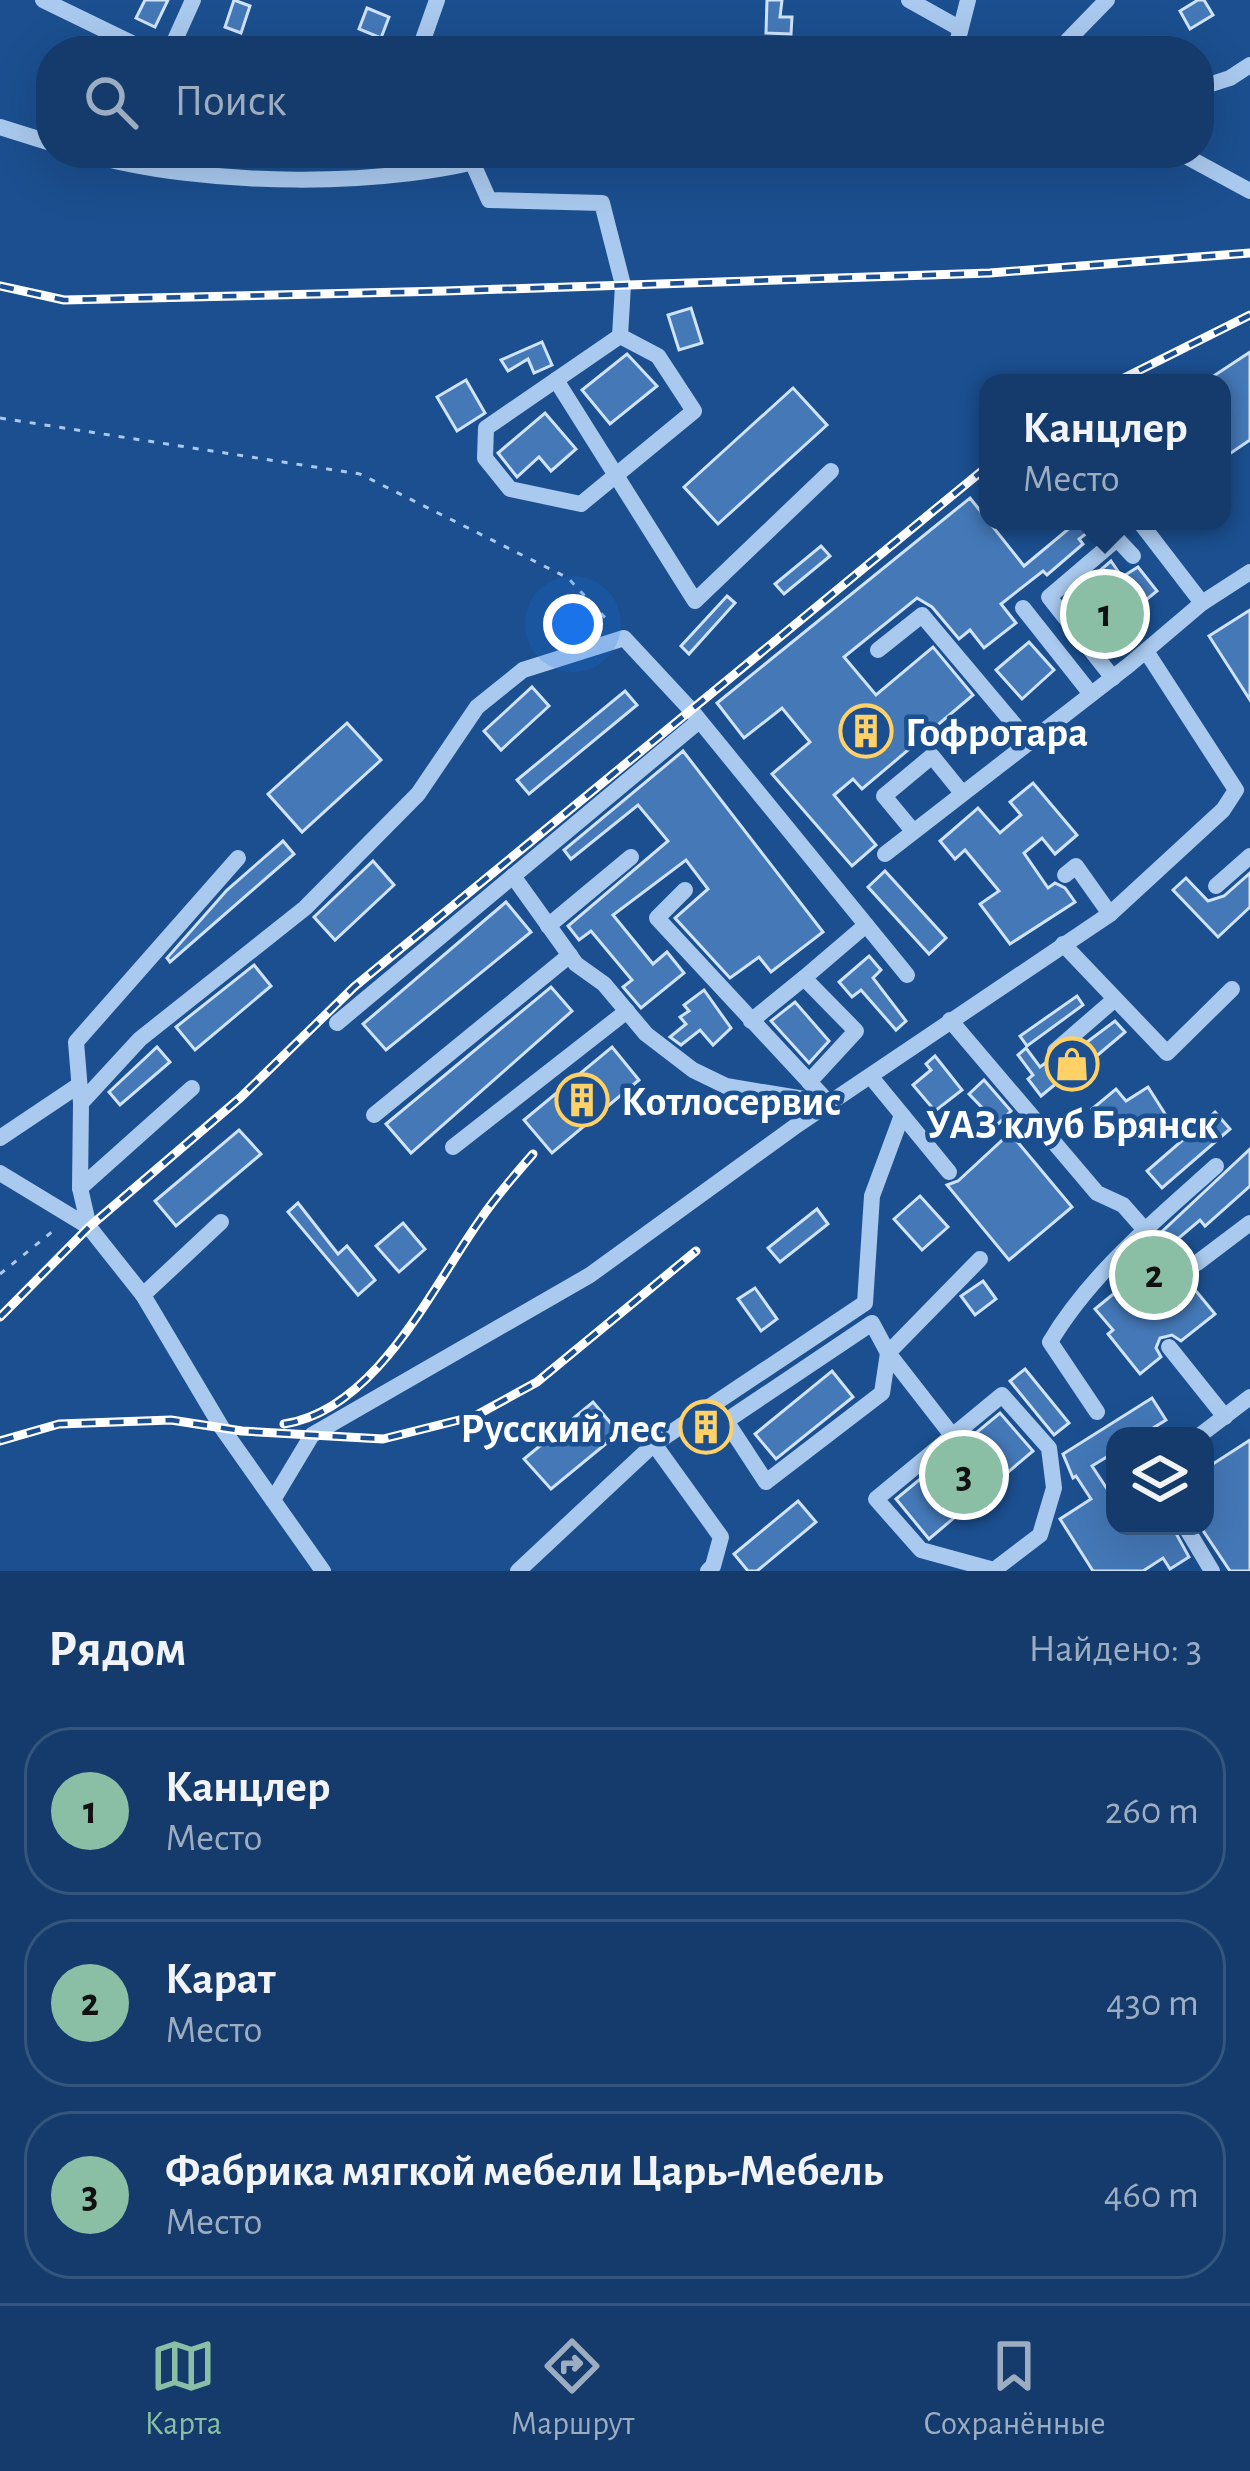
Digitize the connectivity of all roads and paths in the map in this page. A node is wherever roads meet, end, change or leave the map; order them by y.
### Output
1 (43, 0) edge
2 (193, 0) edge
3 (437, 0) edge
4 (908, 0) edge
5 (968, 0) edge
6 (1107, 0) edge
7 (958, 28) junction
8 (117, 36) edge
9 (177, 36) edge
10 (424, 36) edge
11 (957, 36) edge
12 (1072, 36) edge
13 (1250, 65) edge
14 (1214, 83) edge
15 (0, 127) edge
16 (36, 138) edge
17 (187, 168) edge
18 (399, 168) edge
19 (443, 168) edge
20 (475, 168) edge
21 (1208, 168) edge
22 (398, 174) junction
23 (1250, 191) edge
24 (620, 335) junction
25 (556, 380) junction
26 (0, 418) edge
27 (830, 471) dead end
28 (619, 475) junction
29 (1146, 530) edge
30 (1133, 556) dead end
31 (1250, 572) edge
32 (1202, 603) junction
33 (1023, 608) dead end
34 (624, 638) junction
35 (878, 650) dead end
36 (1146, 651) junction
37 (1113, 678) junction
38 (1091, 694) junction
39 (699, 721) junction
40 (1029, 742) junction
41 (962, 793) junction
42 (913, 831) junction
43 (884, 854) dead end
44 (631, 856) dead end
45 (1250, 856) edge
46 (238, 858) dead end
47 (1064, 874) dead end
48 (513, 876) junction
49 (1216, 886) dead end
50 (685, 890) dead end
51 (1110, 914) junction
52 (866, 925) junction
53 (548, 926) junction
54 (1063, 944) junction
55 (570, 956) junction
56 (907, 975) dead end
57 (804, 978) junction
58 (1232, 989) dead end
59 (1115, 999) junction
60 (627, 1011) junction
61 (950, 1020) junction
62 (751, 1021) junction
63 (337, 1023) dead end
64 (1054, 1052) dead end
65 (871, 1077) junction
66 (809, 1082) junction
67 (192, 1088) dead end
68 (80, 1094) junction
69 (829, 1103) junction
70 (374, 1115) dead end
71 (902, 1115) junction
72 (0, 1138) edge
73 (453, 1147) dead end
74 (1216, 1166) dead end
75 (949, 1172) dead end
76 (0, 1173) edge
77 (80, 1188) junction
78 (68, 1217) junction
79 (220, 1222) dead end
80 (1250, 1223) edge
81 (88, 1228) junction
82 (1145, 1230) junction
83 (980, 1259) dead end
84 (1197, 1263) dead end
85 (0, 1274) edge
86 (143, 1295) junction
87 (866, 1303) junction
88 (872, 1323) junction
89 (1169, 1347) dead end
90 (888, 1353) junction
91 (1250, 1397) edge
92 (1097, 1412) dead end
93 (1225, 1417) junction
94 (1211, 1427) edge
95 (951, 1434) junction
96 (654, 1444) junction
97 (273, 1500) junction
98 (1190, 1535) edge
99 (323, 1571) edge
100 (518, 1571) edge
101 (708, 1571) edge
102 (1212, 1571) edge

1 - 8 street
2 - 9 street
3 - 10 street
4 - 7 street
5 - 7 street
6 - 12 street
7 - 11 street
13 - 14 street
15 - 16 street
17 - 22 street
18 - 22 street
19 - 22 street
20 - 24 street
21 - 23 street
24 - 25 street
24 - 28 street
25 - 28 street
25 - 28 street
26 - 34 path
27 - 28 street
29 - 32 street
30 - 37 street
31 - 32 street
32 - 36 street
33 - 38 street
34 - 39 street
34 - 68 street
35 - 40 street
36 - 37 street
36 - 51 street
37 - 38 street
38 - 40 street
39 - 48 street
39 - 52 street
40 - 41 street
41 - 42 street
41 - 42 street
42 - 43 street
44 - 53 street
45 - 49 street
46 - 68 street
47 - 51 street
48 - 53 street
48 - 63 street
50 - 62 street
51 - 54 street
52 - 56 street
52 - 57 street
53 - 55 street
54 - 59 street
54 - 61 street
55 - 60 street
55 - 70 street
57 - 62 street
57 - 66 street
58 - 59 street
59 - 64 street
60 - 69 street
60 - 73 street
61 - 65 street
61 - 82 street
62 - 66 street
65 - 69 street
65 - 71 street
66 - 69 street
67 - 77 street
68 - 72 street
68 - 77 street
69 - 97 street
71 - 75 street
71 - 87 street
74 - 82 street
76 - 78 street
77 - 81 street
78 - 81 street
78 - 85 path
79 - 86 street
80 - 84 street
81 - 86 street
82 - 92 street
83 - 90 street
86 - 97 street
87 - 88 street
87 - 96 street
88 - 90 street
88 - 90 street
89 - 93 street
90 - 95 street
91 - 93 street
93 - 94 street
95 - 95 street
96 - 100 street
96 - 101 street
97 - 99 street
98 - 102 street

